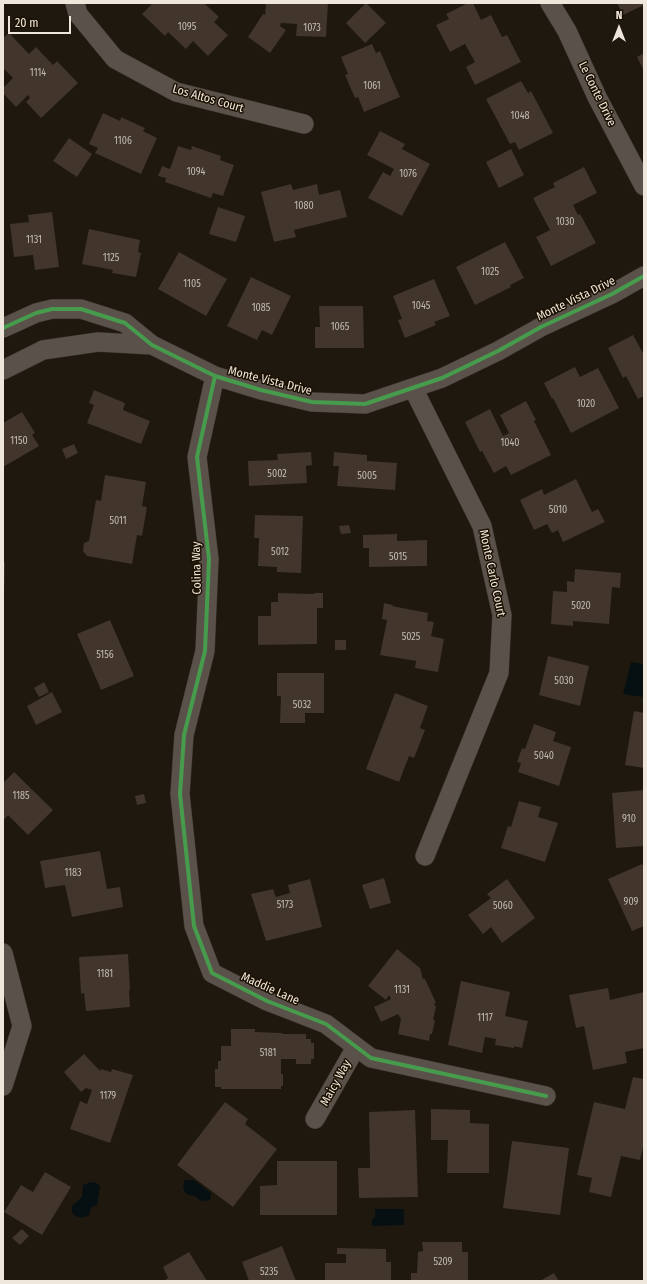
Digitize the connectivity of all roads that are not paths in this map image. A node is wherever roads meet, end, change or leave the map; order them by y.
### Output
1 (75, 3) edge
2 (550, 3) edge
3 (304, 124) dead end
4 (644, 186) edge
5 (644, 276) edge
6 (3, 328) edge
7 (152, 345) junction
8 (3, 370) edge
9 (214, 376) junction
10 (413, 388) junction
11 (184, 735) joint
12 (425, 856) dead end
13 (3, 953) edge
14 (356, 1047) junction
15 (3, 1086) edge
16 (546, 1096) dead end
17 (315, 1119) dead end

1 - 3 street, Los Altos Court
2 - 4 street, Le Conte Drive
5 - 10 street, Monte Vista Drive
6 - 7 street, Monte Vista Drive
7 - 8 street, Monte Vista Drive
7 - 9 street, Monte Vista Drive
9 - 10 street, Monte Vista Drive
9 - 11 street, Colina Way
10 - 12 street, Monte Carlo Court
11 - 14 street, Maddie Lane
13 - 15 street
14 - 16 street, Maddie Lane
14 - 17 street, Maicy Way

